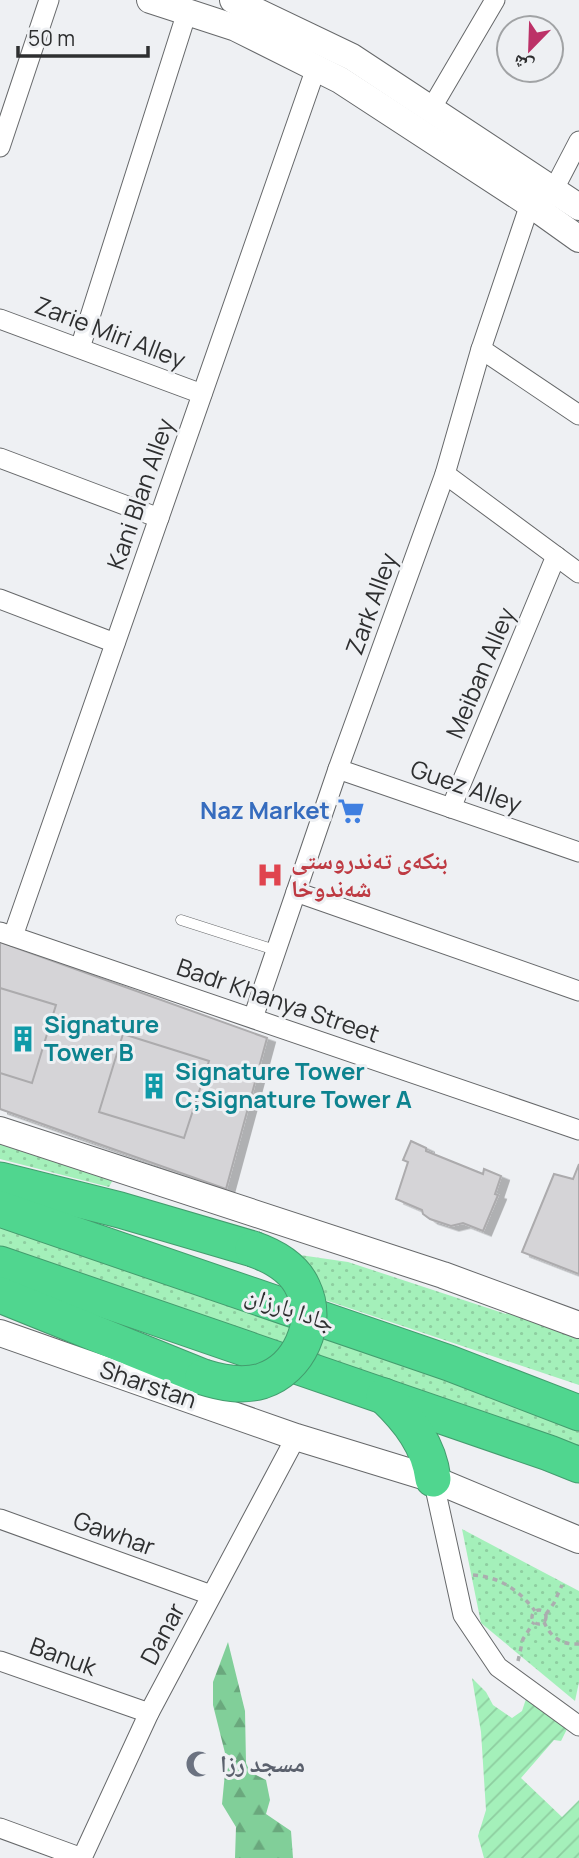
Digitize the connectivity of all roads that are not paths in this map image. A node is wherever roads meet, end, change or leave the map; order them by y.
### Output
1 (49, 0) edge
2 (150, 0) edge
3 (233, 0) edge
4 (495, 0) edge
5 (187, 12) junction
6 (316, 68) junction
7 (7, 99) edge
8 (431, 109) junction
9 (579, 141) edge
10 (0, 147) edge
11 (554, 189) junction
12 (530, 204) junction
13 (579, 206) edge
14 (579, 239) edge
15 (0, 319) edge
16 (80, 348) junction
17 (481, 349) junction
18 (202, 394) junction
19 (579, 415) edge
20 (0, 458) edge
21 (445, 474) junction
22 (159, 517) junction
23 (556, 556) junction
24 (579, 573) edge
25 (0, 598) edge
26 (116, 643) junction
27 (338, 769) junction
28 (452, 808) junction
29 (579, 852) edge
30 (296, 892) junction
31 (181, 919) dead end
32 (7, 934) edge
33 (275, 950) junction
34 (579, 990) edge
35 (253, 1018) junction
36 (0, 1130) edge
37 (579, 1130) edge
38 (0, 1180) edge
39 (0, 1209) edge
40 (0, 1264) edge
41 (0, 1295) edge
42 (579, 1325) edge
43 (0, 1333) edge
44 (384, 1396) junction
45 (579, 1412) edge
46 (479, 1429) junction
47 (296, 1437) junction
48 (579, 1465) edge
49 (433, 1479) junction
50 (0, 1519) edge
51 (579, 1540) edge
52 (211, 1595) junction
53 (0, 1661) edge
54 (149, 1713) junction
55 (579, 1726) edge
56 (0, 1828) edge
57 (82, 1858) edge

1 - 7 street
2 - 5 main road
3 - 8 main road
4 - 8 street
5 - 6 main road
5 - 16 street
6 - 12 main road
6 - 18 street, Kani Blan Alley
7 - 10 street
8 - 11 main road
9 - 11 street
11 - 13 main road
12 - 14 main road
12 - 17 street, Zark Alley
15 - 16 street, Zarie Miri Alley
16 - 18 street, Zarie Miri Alley
17 - 19 street
17 - 21 street, Zark Alley
18 - 22 street, Kani Blan Alley
20 - 22 street
21 - 23 street
21 - 27 street, Zark Alley
22 - 26 street, Kani Blan Alley
23 - 24 street
23 - 28 street, Meiban Alley
25 - 26 street
26 - 32 street, Kani Blan Alley
27 - 28 street, Guez Alley
27 - 30 street, Zark Alley
28 - 29 street, Guez Alley
30 - 33 street, Zark Alley
30 - 34 street
31 - 33 lane
32 - 35 street, Badr Khanya Street
33 - 35 street, Zark Alley
35 - 37 street, Badr Khanya Street
36 - 42 main road
38 - 41 highway, bridge
39 - 45 highway, جادا بارزان
40 - 44 highway
43 - 47 main road, Sharstan
44 - 46 highway
44 - 49 highway
46 - 48 highway
46 - 49 highway
47 - 49 main road, Sharstan
47 - 52 street, Danar
49 - 51 main road, Sharstan
49 - 55 street
50 - 52 street, Gawhar
52 - 54 street, Danar
53 - 54 street, Banuk
54 - 57 street, Danar
56 - 57 street

